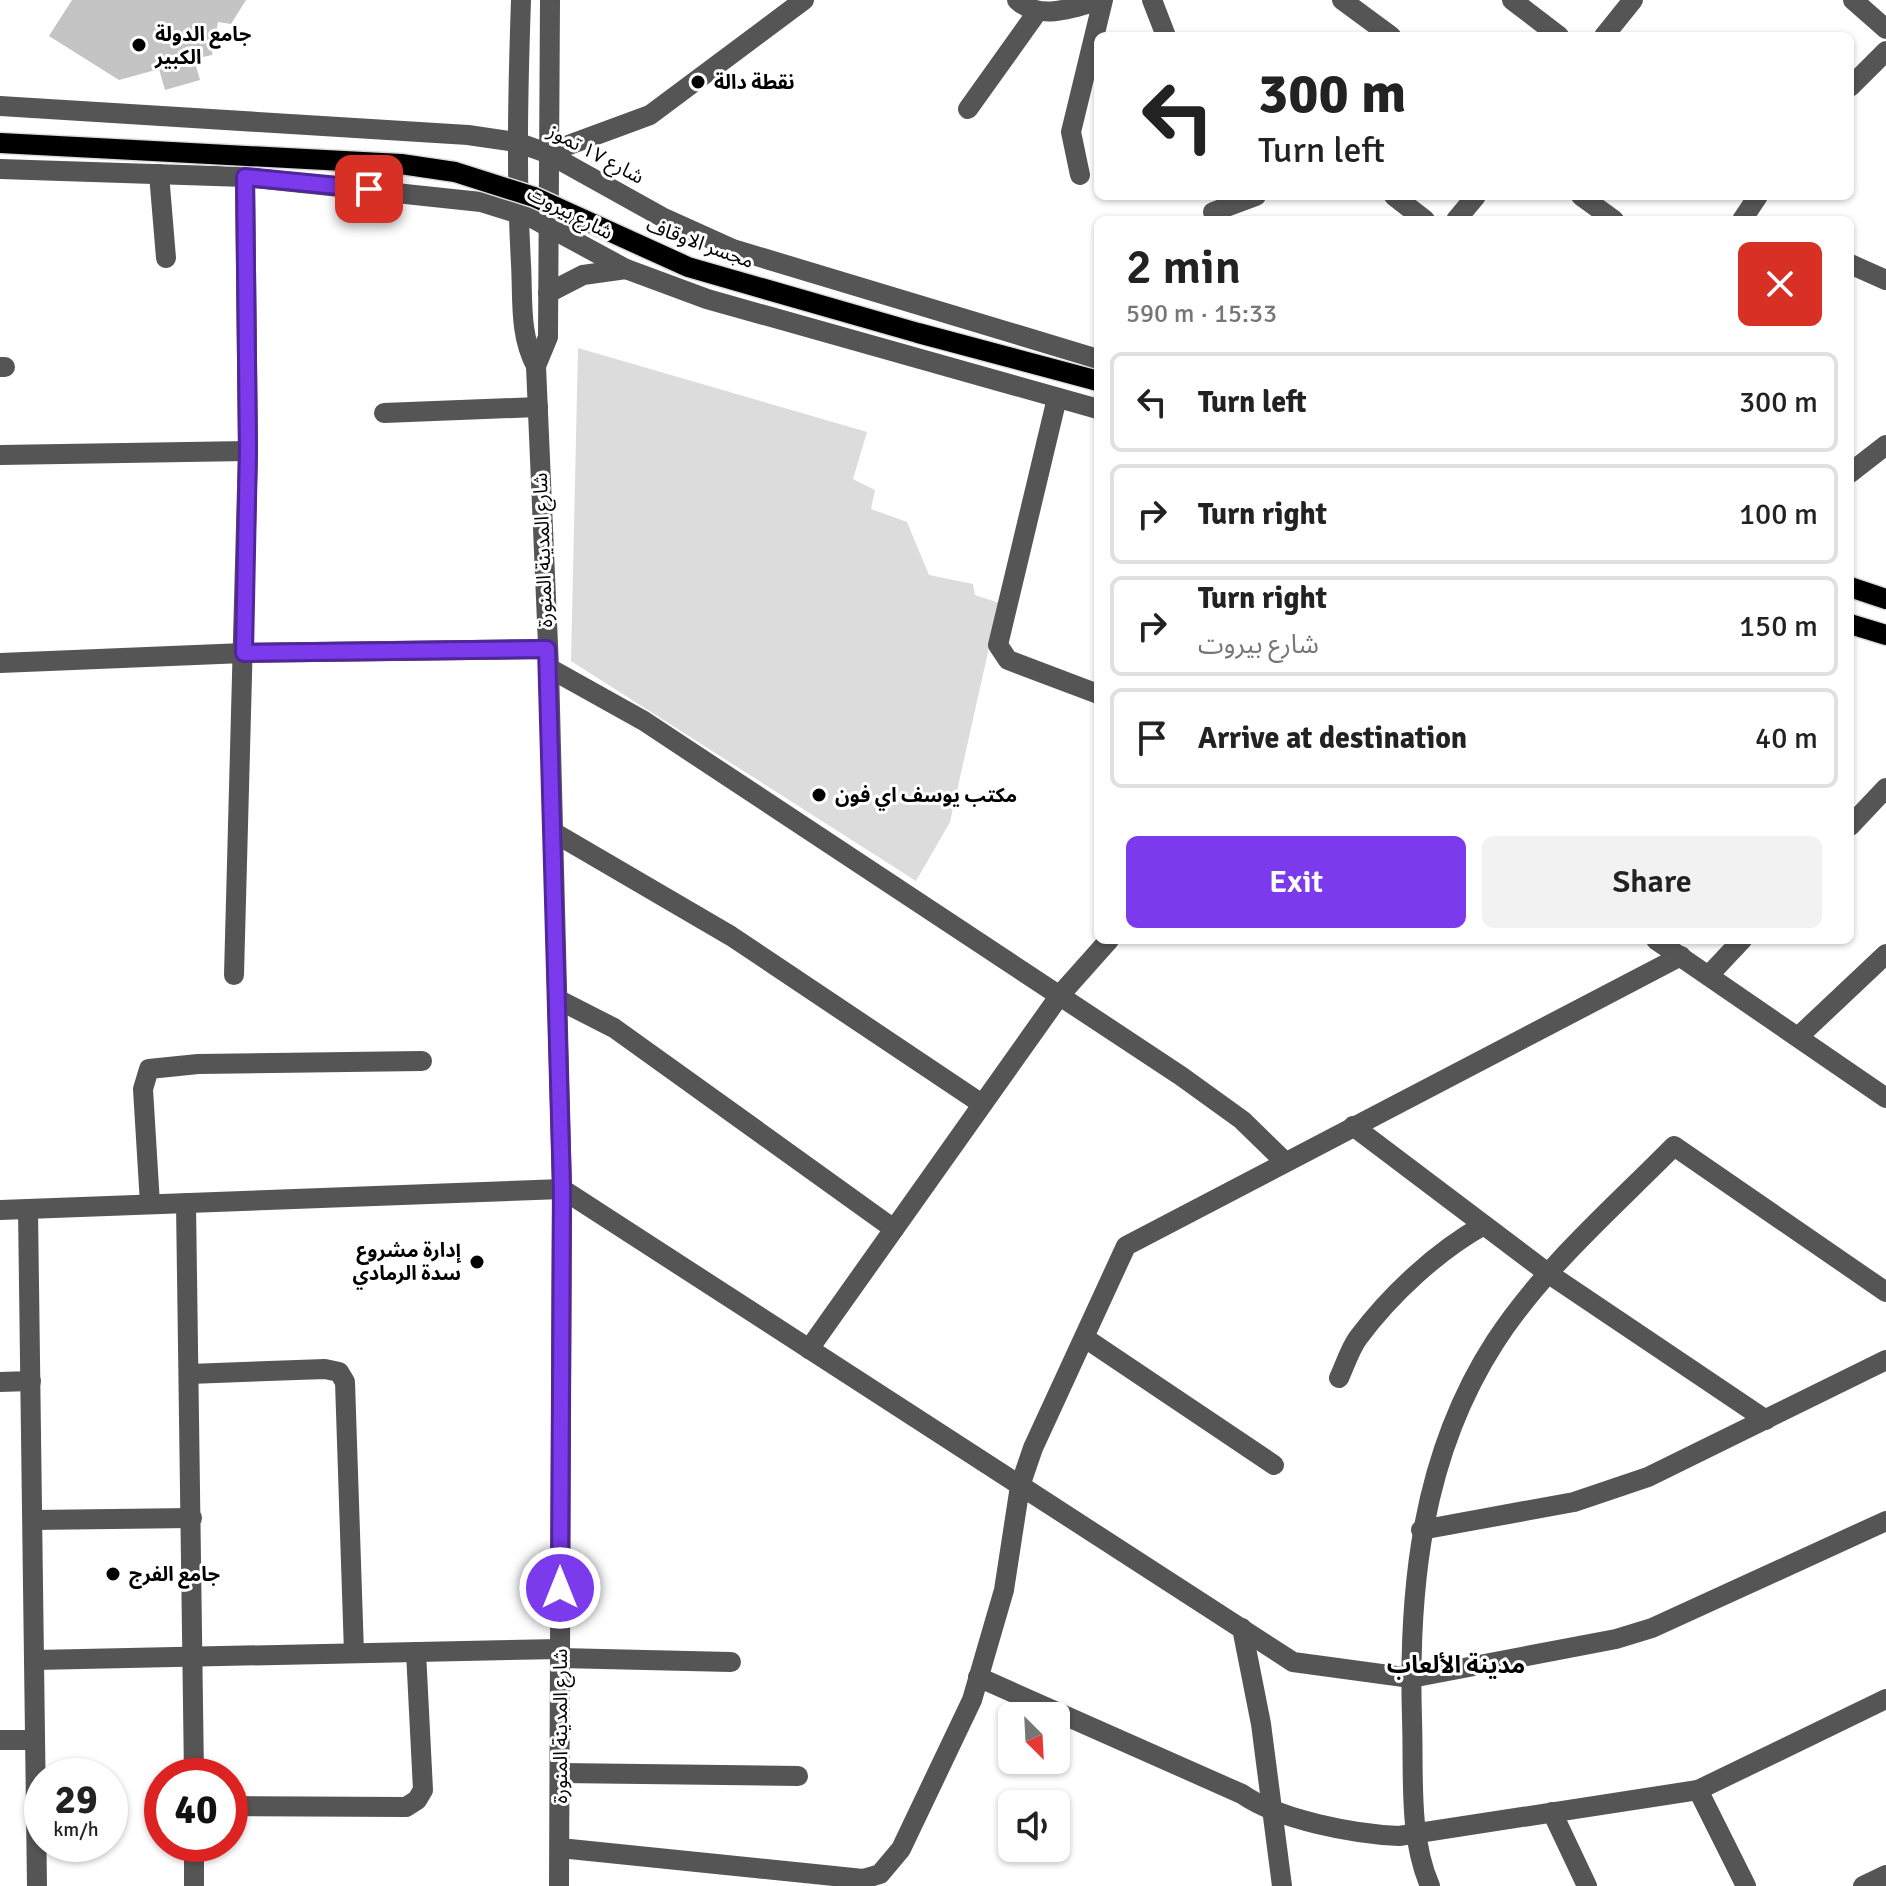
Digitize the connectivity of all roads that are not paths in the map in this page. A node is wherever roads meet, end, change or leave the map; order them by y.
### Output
1 (521, 0) edge
2 (550, 0) edge
3 (804, 0) edge
4 (1017, 0) edge
5 (1152, 0) edge
6 (1342, 0) edge
7 (1512, 0) edge
8 (1633, 0) edge
9 (1853, 0) edge
10 (1093, 1) edge
11 (1038, 11) junction
12 (1886, 29) edge
13 (1164, 32) edge
14 (1386, 32) edge
15 (1554, 32) edge
16 (1607, 32) edge
17 (1886, 51) edge
18 (1854, 83) edge
19 (0, 106) edge
20 (968, 109) dead end
21 (516, 142) junction
22 (0, 143) edge
23 (547, 153) junction
24 (0, 169) edge
25 (159, 174) junction
26 (1080, 175) dead end
27 (245, 177) junction
28 (1243, 200) edge
29 (1399, 200) edge
30 (1473, 200) edge
31 (1586, 200) edge
32 (1213, 209) edge
33 (518, 212) junction
34 (1420, 216) edge
35 (1459, 216) edge
36 (1608, 216) edge
37 (547, 225) junction
38 (166, 258) dead end
39 (1854, 266) edge
40 (626, 269) junction
41 (1886, 280) edge
42 (548, 293) junction
43 (1094, 358) edge
44 (536, 366) junction
45 (1094, 380) edge
46 (1057, 398) junction
47 (538, 407) junction
48 (1094, 408) edge
49 (384, 413) dead end
50 (1886, 445) edge
51 (248, 451) junction
52 (0, 455) edge
53 (1854, 470) edge
54 (1854, 588) edge
55 (1886, 599) edge
56 (1854, 625) edge
57 (1886, 635) edge
58 (244, 653) junction
59 (548, 658) junction
60 (0, 663) edge
61 (1094, 692) edge
62 (1886, 788) edge
63 (1854, 822) edge
64 (553, 832) junction
65 (1105, 944) edge
66 (1662, 944) edge
67 (1738, 944) edge
68 (1886, 954) edge
69 (1681, 956) junction
70 (234, 975) dead end
71 (1709, 975) junction
72 (1060, 995) junction
73 (557, 999) junction
74 (1798, 1037) junction
75 (422, 1061) dead end
76 (1886, 1098) edge
77 (982, 1104) junction
78 (1353, 1126) junction
79 (1285, 1162) junction
80 (562, 1189) junction
81 (186, 1203) junction
82 (150, 1204) junction
83 (28, 1209) junction
84 (0, 1210) edge
85 (1484, 1225) junction
86 (894, 1229) junction
87 (1549, 1274) junction
88 (1886, 1292) edge
89 (1085, 1338) junction
90 (809, 1349) junction
91 (1886, 1360) edge
92 (189, 1374) junction
93 (1339, 1378) dead end
94 (31, 1381) junction
95 (0, 1382) edge
96 (1766, 1420) junction
97 (1274, 1465) dead end
98 (1020, 1486) junction
99 (192, 1518) junction
100 (33, 1520) junction
101 (1886, 1521) edge
102 (1421, 1530) junction
103 (1242, 1628) junction
104 (416, 1652) junction
105 (354, 1653) junction
106 (560, 1653) junction
107 (194, 1657) junction
108 (35, 1660) junction
109 (731, 1662) dead end
110 (978, 1677) junction
111 (1411, 1678) junction
112 (1886, 1699) edge
113 (0, 1740) edge
114 (33, 1740) junction
115 (194, 1758) edge
116 (560, 1773) junction
117 (798, 1776) dead end
118 (1698, 1790) junction
119 (248, 1806) edge
120 (1274, 1810) junction
121 (1552, 1812) junction
122 (1416, 1833) junction
123 (560, 1848) junction
124 (194, 1862) edge
125 (1886, 1875) edge
126 (744, 1876) edge
127 (37, 1886) edge
128 (194, 1886) edge
129 (559, 1886) edge
130 (1282, 1886) edge
131 (1430, 1886) edge
132 (1587, 1886) edge
133 (1746, 1886) edge
134 (1863, 1886) edge

1 - 21 street
2 - 23 street
3 - 23 street
4 - 11 street
5 - 13 street
6 - 14 street
7 - 15 street
8 - 16 street
9 - 12 street
10 - 11 street
10 - 26 street
11 - 20 street
17 - 18 street
19 - 21 street, شارع ١٧ تموز
21 - 23 street, شارع ١٧ تموز
21 - 33 street
22 - 45 main road, مجسر الاوقاف, bridge
23 - 37 street
23 - 43 street, شارع ١٧ تموز
24 - 25 street, شارع بيروت
25 - 27 street, شارع بيروت
25 - 38 street
27 - 33 street, شارع بيروت
27 - 51 street
28 - 32 street
29 - 34 street
30 - 35 street
31 - 36 street
33 - 37 street, شارع بيروت
33 - 44 street
37 - 40 street, شارع بيروت
37 - 42 street
39 - 41 street
40 - 42 street
40 - 46 street, شارع بيروت
42 - 44 street
44 - 47 street, شارع المدينة المنورة
46 - 48 street, شارع بيروت
46 - 61 street
47 - 49 street
47 - 59 street, شارع المدينة المنورة
50 - 53 street
51 - 52 street
51 - 58 street
54 - 55 main road
56 - 57 main road
58 - 59 street
58 - 60 street
58 - 70 street
59 - 64 street, شارع المدينة المنورة
59 - 72 street
62 - 63 street
64 - 73 street, شارع المدينة المنورة
64 - 77 street
65 - 72 street
66 - 69 street
67 - 71 street
68 - 74 street
69 - 71 street
69 - 78 street
71 - 74 street
72 - 77 street
72 - 79 street
73 - 80 street, شارع المدينة المنورة
73 - 86 street
74 - 76 street
75 - 82 street
77 - 86 street
78 - 79 street
78 - 85 street
79 - 89 street
80 - 81 street
80 - 90 street
80 - 106 street, شارع المدينة المنورة
81 - 82 street
81 - 92 street
82 - 83 street
83 - 84 street
83 - 94 street
85 - 87 street
85 - 93 street
86 - 90 street
87 - 88 street
87 - 96 street
87 - 102 street
89 - 97 street
89 - 98 street
90 - 98 street
91 - 96 street
92 - 99 street
92 - 105 street
94 - 95 street
94 - 100 street
96 - 102 street
98 - 103 street
98 - 110 street
99 - 100 street
99 - 107 street
100 - 108 street
101 - 111 street
102 - 111 street
103 - 111 street
103 - 120 street
104 - 105 street
104 - 106 street
104 - 119 street
105 - 107 street
106 - 109 street
106 - 116 street, شارع المدينة المنورة
107 - 108 street
107 - 115 street
108 - 114 street
110 - 120 street
110 - 126 street
111 - 122 street
112 - 118 street
113 - 114 street
114 - 127 street
116 - 117 street
116 - 123 street, شارع المدينة المنورة
118 - 121 street
118 - 133 street
120 - 122 street
120 - 130 street
121 - 122 street
121 - 132 street
122 - 131 street
123 - 126 street
123 - 129 street, شارع المدينة المنورة
124 - 128 street
125 - 134 street

